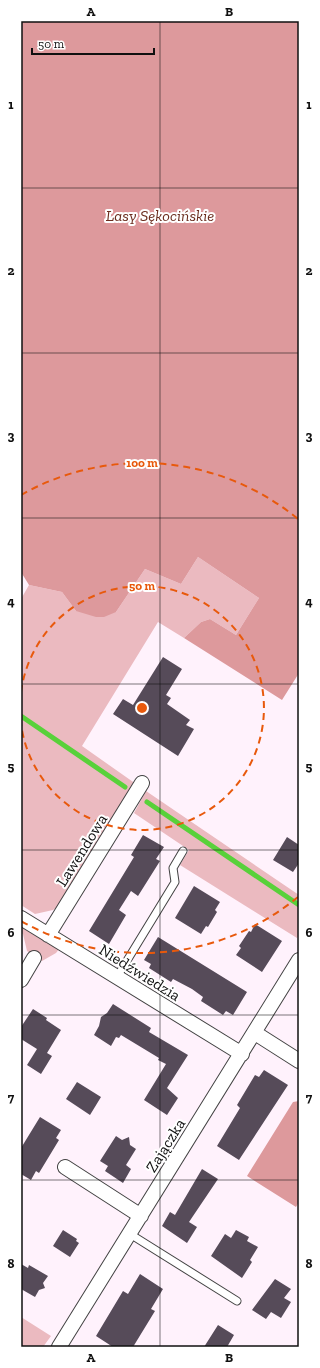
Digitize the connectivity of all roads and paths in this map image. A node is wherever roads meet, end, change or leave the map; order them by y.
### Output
1 (142, 783) dead end
2 (183, 851) dead end
3 (21, 918) edge
4 (48, 935) junction
5 (34, 958) dead end
6 (299, 960) edge
7 (117, 976) junction
8 (21, 980) edge
9 (255, 1033) junction
10 (242, 1054) junction
11 (299, 1061) edge
12 (65, 1167) dead end
13 (141, 1216) junction
14 (130, 1234) junction
15 (237, 1301) dead end
16 (59, 1347) edge

1 - 4 street, Lawendowa
2 - 7 lane
3 - 4 street, Niedźwiedzia
4 - 7 street, Niedźwiedzia
5 - 8 street
6 - 9 street, Zajączka
7 - 10 street, Niedźwiedzia
9 - 10 street, Zajączka
9 - 11 street
10 - 13 street, Zajączka
12 - 13 street
13 - 14 street, Zajączka
14 - 15 lane
14 - 16 street, Zajączka

